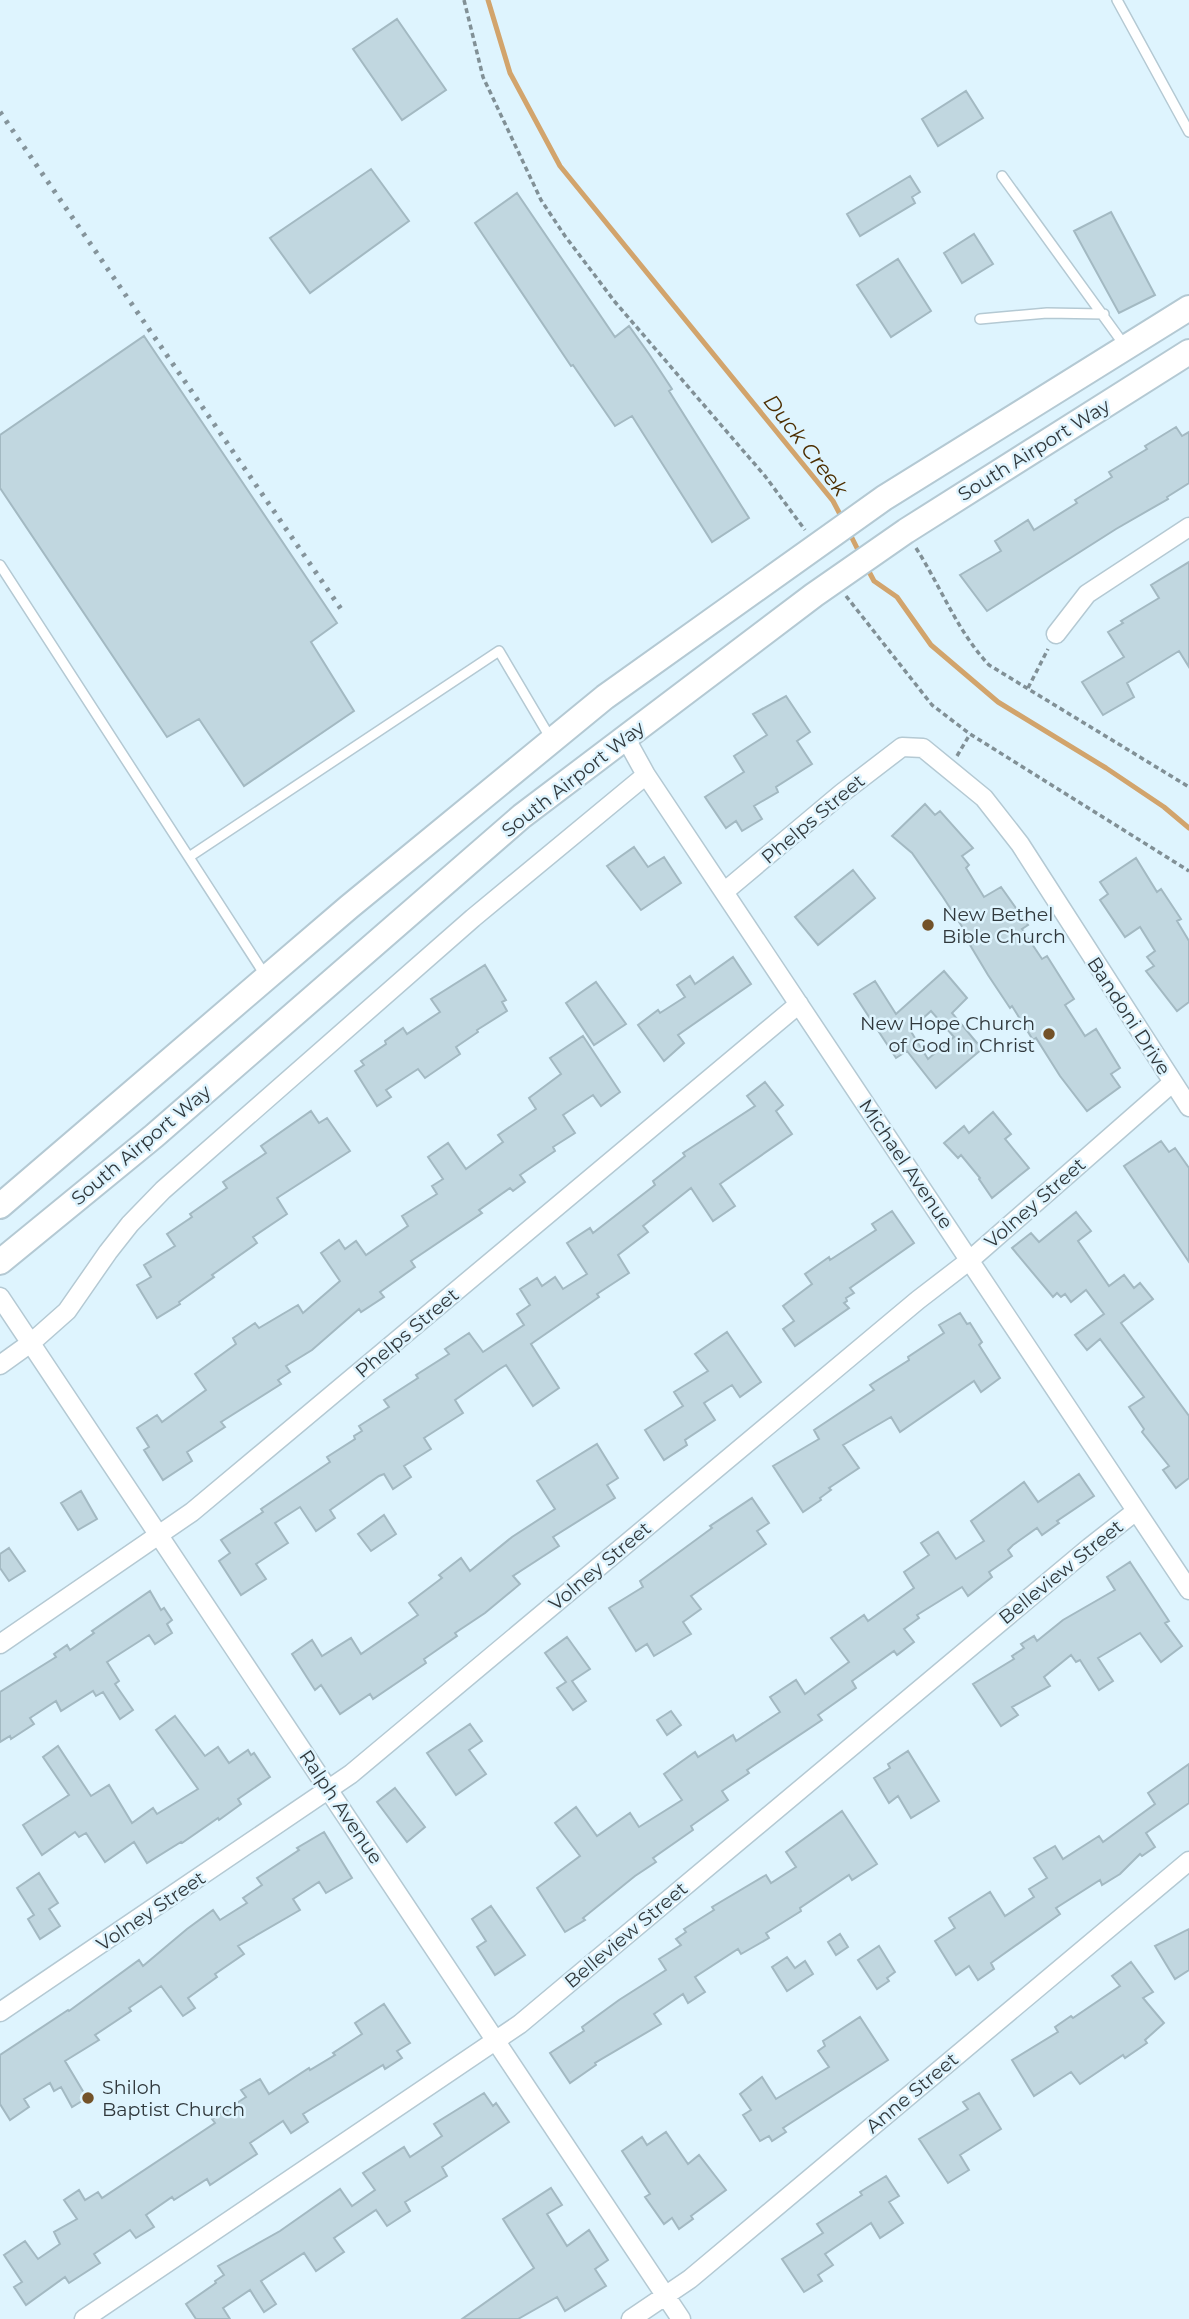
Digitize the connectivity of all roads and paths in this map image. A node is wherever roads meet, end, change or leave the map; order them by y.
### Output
1 (464, 0) edge
2 (1118, 0) edge
3 (1189, 132) edge
4 (1002, 176) dead end
5 (1189, 308) edge
6 (1104, 314) junction
7 (981, 319) dead end
8 (1126, 347) junction
9 (1189, 352) edge
10 (1189, 527) edge
11 (901, 535) junction
12 (817, 546) junction
13 (0, 565) edge
14 (837, 580) junction
15 (1056, 634) joint
16 (1028, 688) junction
17 (970, 734) junction
18 (625, 737) junction
19 (552, 741) junction
20 (902, 747) joint
21 (950, 770) junction
22 (646, 775) junction
23 (1189, 787) edge
24 (189, 857) junction
25 (1189, 871) edge
26 (724, 891) junction
27 (266, 977) junction
28 (799, 1004) junction
29 (1172, 1083) junction
30 (1189, 1107) edge
31 (0, 1206) edge
32 (970, 1260) junction
33 (0, 1262) edge
34 (0, 1297) edge
35 (32, 1342) junction
36 (0, 1364) edge
37 (1136, 1511) junction
38 (160, 1535) junction
39 (1189, 1590) edge
40 (0, 1644) edge
41 (330, 1790) junction
42 (1189, 1861) edge
43 (0, 2012) edge
44 (497, 2040) junction
45 (665, 2296) junction
46 (84, 2319) edge
47 (631, 2319) edge
48 (681, 2319) edge

1 - 12 path
2 - 3 lane
4 - 6 lane
5 - 8 main road, South Airport Way
6 - 7 lane
6 - 8 lane
8 - 12 main road, South Airport Way
9 - 11 main road, South Airport Way
10 - 15 street
11 - 14 main road, South Airport Way
11 - 16 path
12 - 19 main road, South Airport Way
13 - 24 lane
14 - 17 path
14 - 18 main road, South Airport Way
15 - 16 path
16 - 23 path
17 - 21 path
17 - 25 path
18 - 22 street, Michael Avenue
18 - 33 main road, South Airport Way
19 - 24 lane
19 - 27 main road, South Airport Way
20 - 21 street, Bandoni Drive
20 - 26 street, Phelps Street
21 - 29 street, Bandoni Drive
22 - 26 street, Michael Avenue
22 - 35 street
24 - 27 lane
26 - 28 street, Michael Avenue
27 - 31 main road, South Airport Way
28 - 32 street, Michael Avenue
28 - 38 street, Phelps Street
29 - 30 street, Bandoni Drive
29 - 32 street, Volney Street
32 - 37 street, Michael Avenue
32 - 41 street, Volney Street
34 - 35 street, Ralph Avenue
35 - 36 street
35 - 38 street, Ralph Avenue
37 - 39 street, Michael Avenue
37 - 44 street, Belleview Street
38 - 40 street, Phelps Street
38 - 41 street, Ralph Avenue
41 - 43 street, Volney Street
41 - 44 street, Ralph Avenue
42 - 45 street, Anne Street
44 - 45 street, Ralph Avenue
44 - 46 street, Belleview Street
45 - 47 street, Anne Street
45 - 48 street, Ralph Avenue

